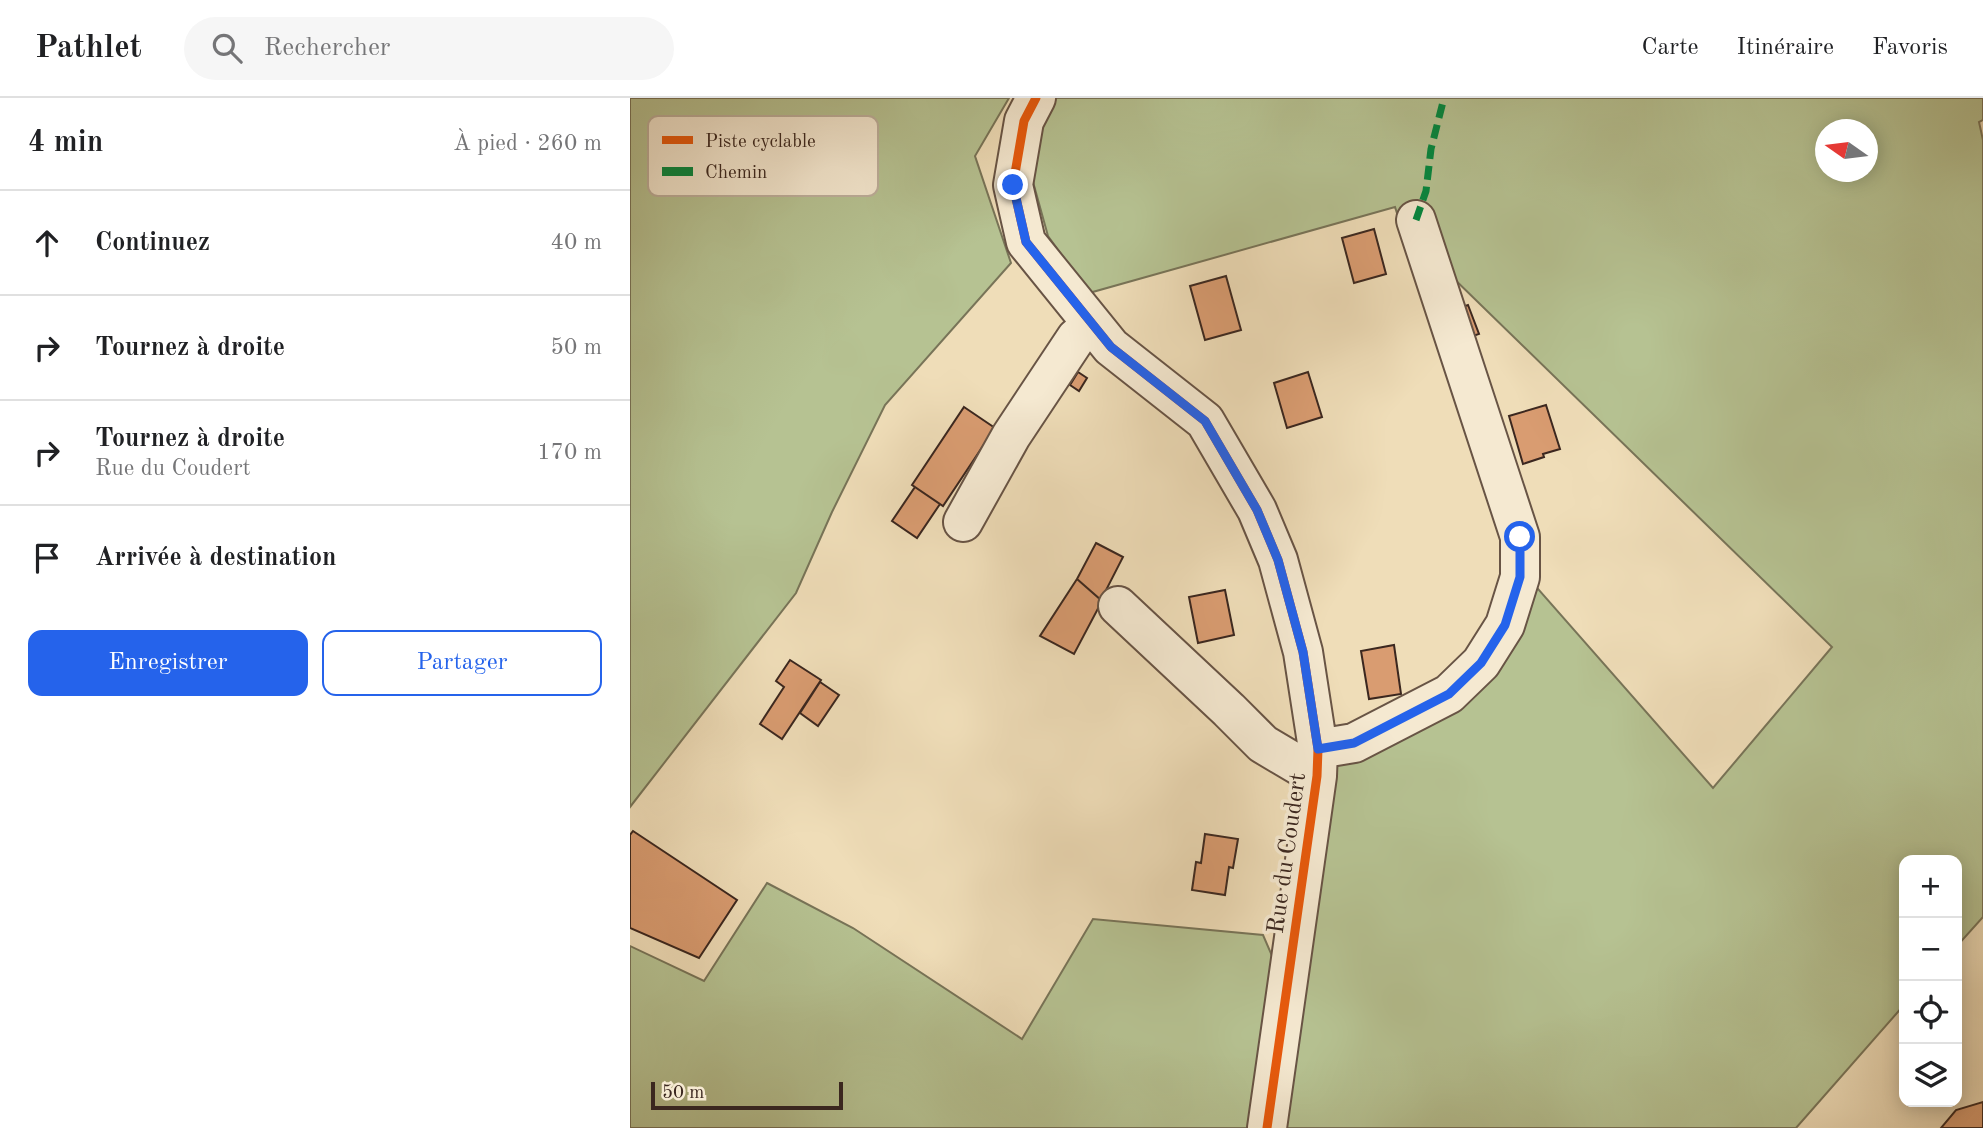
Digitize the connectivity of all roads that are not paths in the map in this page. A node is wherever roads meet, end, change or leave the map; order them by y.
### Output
1 (1036, 98) edge
2 (1416, 220) dead end
3 (1092, 324) junction
4 (963, 522) dead end
5 (1118, 606) dead end
6 (1318, 763) junction
7 (1267, 1128) edge

1 - 3 street, Rue du Coudert
2 - 6 street
3 - 4 street
3 - 6 street, Rue du Coudert
5 - 6 street
6 - 7 street, Rue du Coudert

